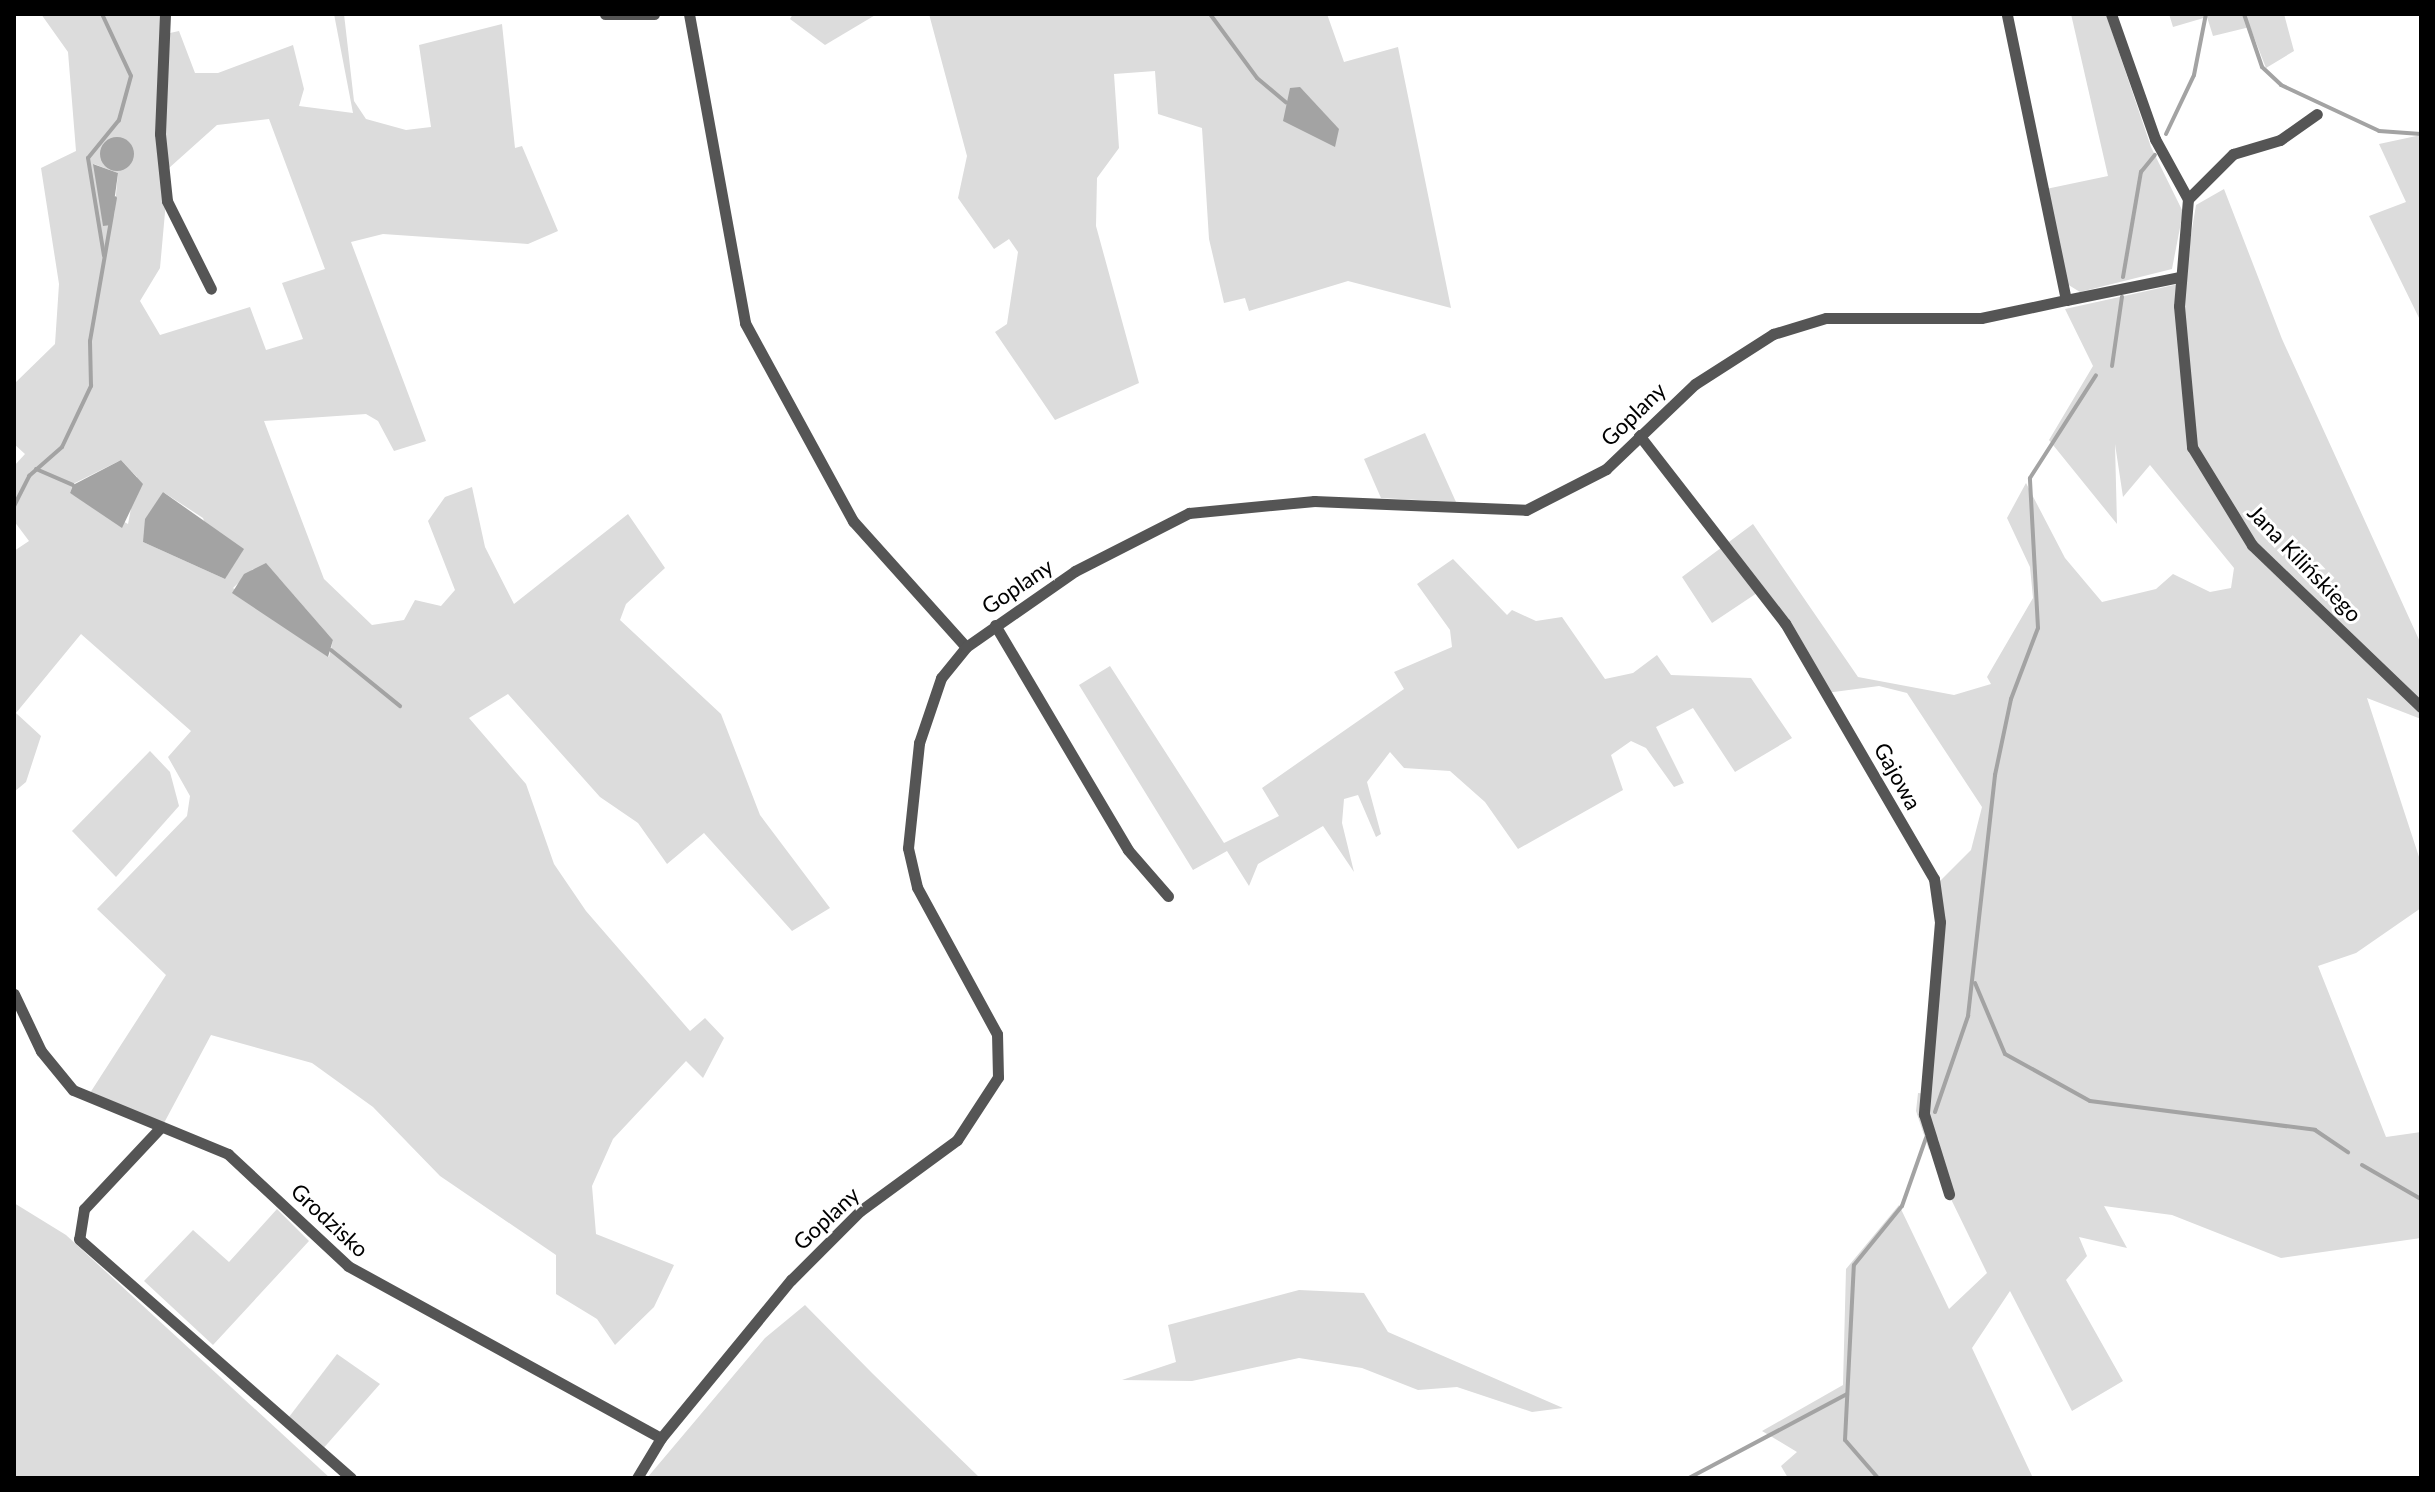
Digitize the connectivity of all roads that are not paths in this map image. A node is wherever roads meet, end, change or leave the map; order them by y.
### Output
1 (165, 14) edge
2 (605, 14) edge
3 (654, 14) edge
4 (689, 14) edge
5 (2007, 14) edge
6 (2111, 14) edge
7 (2317, 114) dead end
8 (2188, 199) junction
9 (2179, 277) junction
10 (211, 289) dead end
11 (2066, 300) junction
12 (1639, 435) junction
13 (995, 625) junction
14 (966, 647) junction
15 (2421, 707) edge
16 (1168, 896) dead end
17 (14, 994) edge
18 (160, 1128) junction
19 (1949, 1194) dead end
20 (661, 1438) junction
21 (351, 1478) edge
22 (637, 1478) edge

1 - 10 street
2 - 3 street
4 - 14 street
5 - 11 street
6 - 8 street
7 - 8 street
8 - 9 street, Jana Kilińskiego
9 - 11 street, Goplany
9 - 15 street, Jana Kilińskiego
11 - 12 street, Goplany
12 - 13 street, Goplany
12 - 19 street, Gajowa
13 - 14 street, Goplany
13 - 16 street
14 - 20 street, Goplany
17 - 18 street, Grodzisko
18 - 20 street, Grodzisko
18 - 21 street
20 - 22 street

